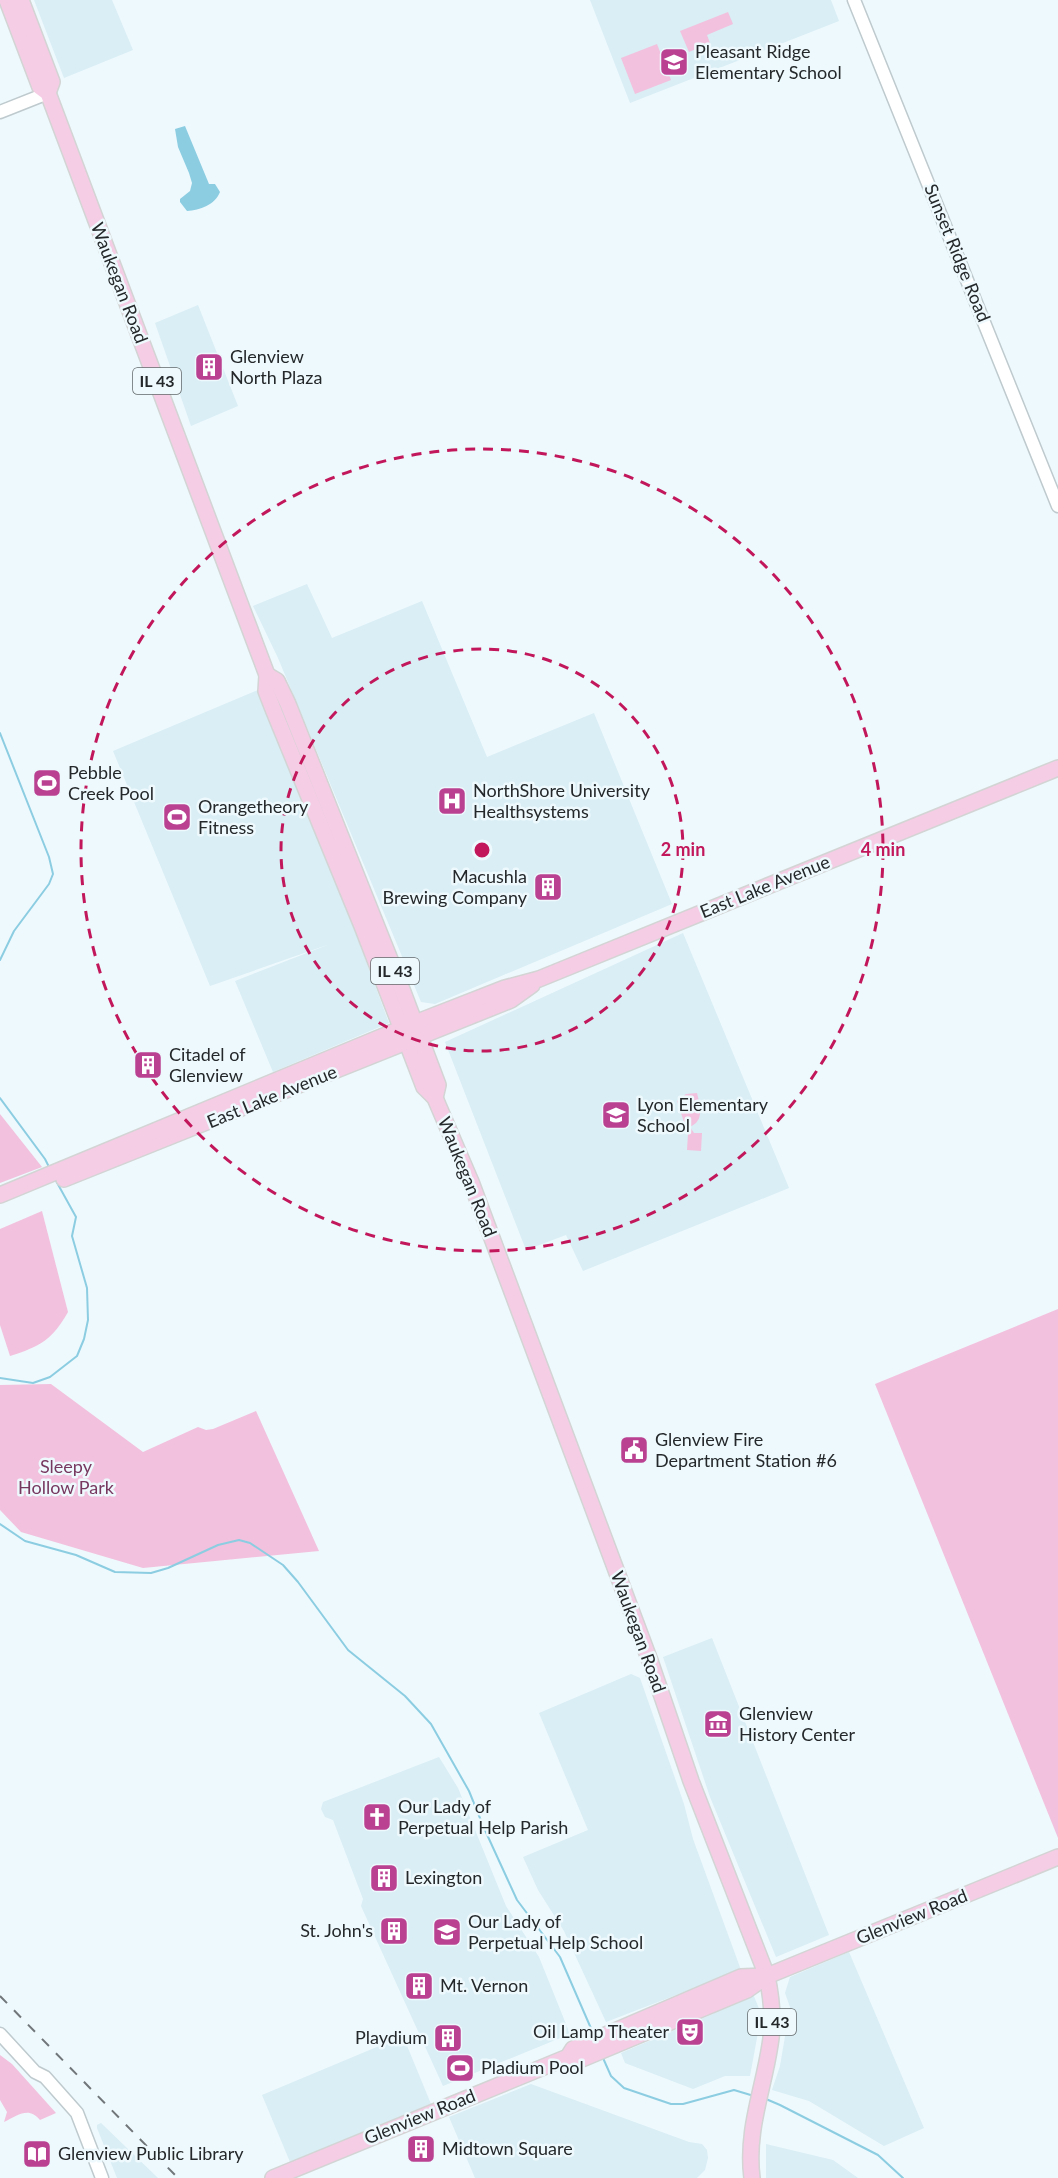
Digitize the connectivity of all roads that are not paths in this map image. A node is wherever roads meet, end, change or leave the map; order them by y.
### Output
1 (7, 0) edge
2 (21, 0) edge
3 (854, 0) edge
4 (48, 93) junction
5 (0, 112) edge
6 (1058, 506) edge
7 (1058, 768) edge
8 (539, 979) junction
9 (396, 994) junction
10 (444, 1012) junction
11 (443, 1028) junction
12 (411, 1033) junction
13 (379, 1038) junction
14 (372, 1056) junction
15 (424, 1068) junction
16 (63, 1174) junction
17 (44, 1182) junction
18 (0, 1195) edge
19 (0, 1206) edge
20 (1058, 1857) edge
21 (767, 1976) junction
22 (0, 2034) edge
23 (102, 2178) edge
24 (273, 2178) edge
25 (752, 2178) edge

1 - 4 main road, Waukegan Road / IL 43
2 - 4 main road, Waukegan Road / IL 43
3 - 6 street, Sunset Ridge Road
4 - 5 street
4 - 9 main road, Waukegan Road / IL 43
7 - 8 main road, East Lake Avenue
8 - 10 main road, East Lake Avenue
8 - 11 main road, East Lake Avenue
9 - 10 main road
9 - 12 main road, Waukegan Road / IL 43
9 - 13 main road
10 - 12 main road, East Lake Avenue
11 - 12 main road, East Lake Avenue
11 - 15 main road
12 - 13 main road, East Lake Avenue
12 - 14 main road, East Lake Avenue
12 - 15 main road, Waukegan Road / IL 43
13 - 16 main road, East Lake Avenue
14 - 15 main road
14 - 16 main road, East Lake Avenue
15 - 21 main road, Waukegan Road / IL 43
16 - 17 main road, East Lake Avenue
17 - 18 main road, East Lake Avenue
17 - 19 main road, East Lake Avenue
20 - 21 main road, Glenview Road
21 - 24 main road, Glenview Road
21 - 25 main road, Waukegan Road / IL 43
22 - 23 street

